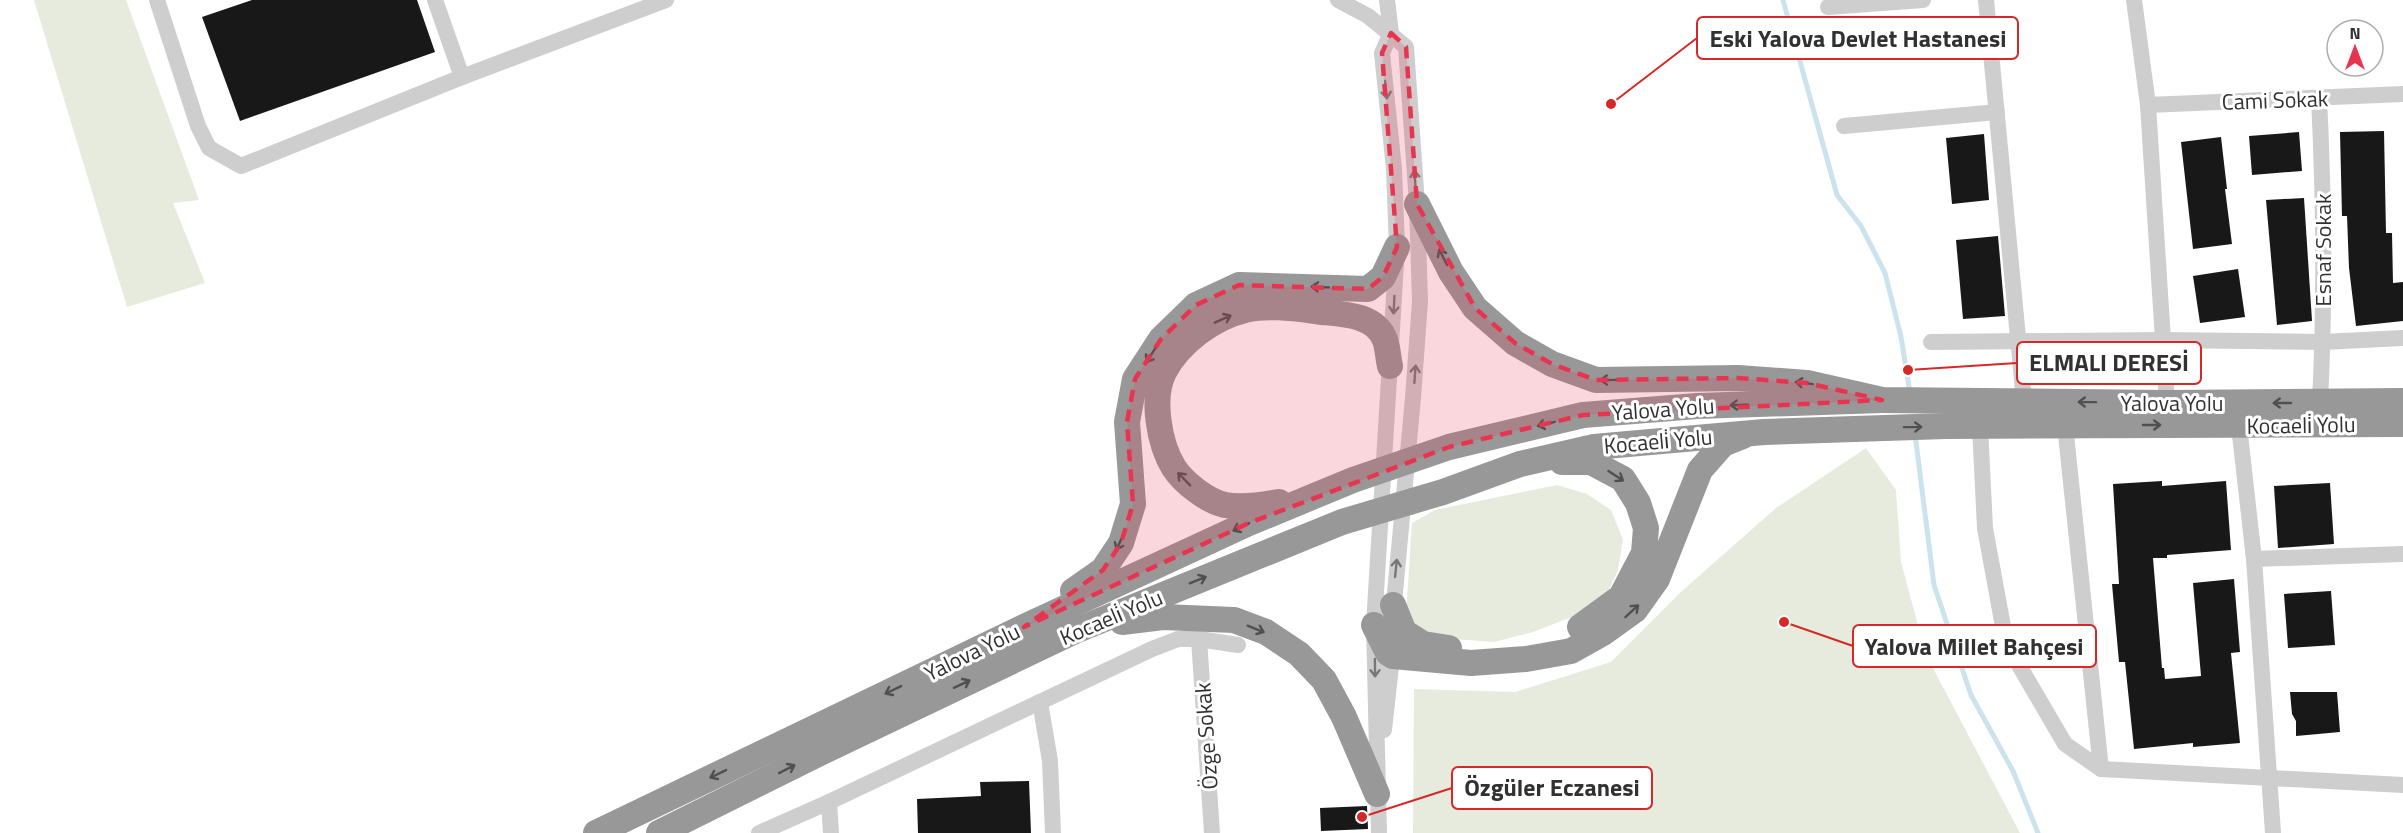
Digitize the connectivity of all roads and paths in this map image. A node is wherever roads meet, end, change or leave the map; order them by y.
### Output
1 (157, 0) edge
2 (435, 0) edge
3 (666, 0) edge
4 (1338, 0) edge
5 (1387, 0) edge
6 (1923, 0) edge
7 (1986, 0) edge
8 (2134, 0) edge
9 (1827, 7) dead end
10 (1391, 33) junction
11 (462, 77) junction
12 (2403, 94) edge
13 (2319, 98) junction
14 (2148, 105) junction
15 (1997, 112) junction
16 (1844, 126) dead end
17 (1417, 204) junction
18 (1397, 248) junction
19 (2403, 338) edge
20 (2162, 340) junction
21 (1931, 342) dead end
22 (2323, 342) junction
23 (2020, 343) junction
24 (1390, 366) junction
25 (1882, 400) junction
26 (2024, 401) junction
27 (2403, 401) edge
28 (2320, 402) junction
29 (2167, 403) junction
30 (2403, 423) edge
31 (2065, 425) junction
32 (2239, 426) junction
33 (1980, 427) junction
34 (1764, 432) junction
35 (1520, 464) junction
36 (1317, 495) junction
37 (2403, 554) edge
38 (2254, 559) junction
39 (1393, 605) junction
40 (1374, 625) junction
41 (1024, 627) junction
42 (1075, 631) junction
43 (1198, 639) junction
44 (1238, 645) dead end
45 (1393, 656) junction
46 (1040, 702) junction
47 (2100, 769) junction
48 (2270, 778) junction
49 (2403, 784) edge
50 (1377, 794) junction
51 (829, 802) junction
52 (596, 833) edge
53 (659, 833) edge
54 (759, 833) edge
55 (831, 833) edge
56 (1053, 833) edge
57 (1212, 833) edge
58 (1379, 833) edge
59 (2273, 833) edge

1 - 11 street
2 - 11 street
3 - 11 street
4 - 10 street
5 - 10 street
6 - 9 street
7 - 15 street
8 - 14 street
17 -> 10 street
10 -> 18 street
12 - 13 street, Cami Sokak
13 - 14 street, Cami Sokak
13 - 22 street, Esnaf Sokak
14 - 20 street
15 - 16 street
15 - 23 street
25 -> 17 highway
39 -> 17 street
18 -> 24 street
18 -> 41 highway
19 - 22 street
20 - 22 street
20 - 23 street
20 - 29 street
21 - 23 street
22 - 28 street, Esnaf Sokak
23 - 26 street
36 -> 24 highway
24 - 40 street
25 - 26 highway, Yalova Yolu
25 -> 36 highway, Yalova Yolu
29 -> 26 highway, Yalova Yolu
27 - 28 highway, Yalova Yolu
28 -> 29 highway, Yalova Yolu
30 - 32 highway, Kocaeli̇ Yolu
31 -> 32 highway, Kocaeli̇ Yolu
31 - 33 highway, Kocaeli̇ Yolu
31 - 47 street
32 - 38 street
34 -> 33 highway, Kocaeli̇ Yolu
33 - 47 street
34 - 35 highway, Kocaeli̇ Yolu
45 -> 34 highway
35 -> 39 highway
42 -> 35 highway, Kocaeli̇ Yolu
36 -> 41 highway, Yalova Yolu
37 - 38 street
38 - 48 street
39 - 45 street
40 - 45 highway
40 -> 50 street
41 -> 52 highway, Yalova Yolu
42 -> 50 highway
53 -> 42 highway, Kocaeli̇ Yolu
43 - 44 street
43 - 46 street
43 - 57 street, Özge Sokak
45 - 50 street
46 - 51 street
46 - 56 street
47 - 48 street
48 - 49 street
48 - 59 street
50 - 58 street
51 - 54 street
51 - 55 street

